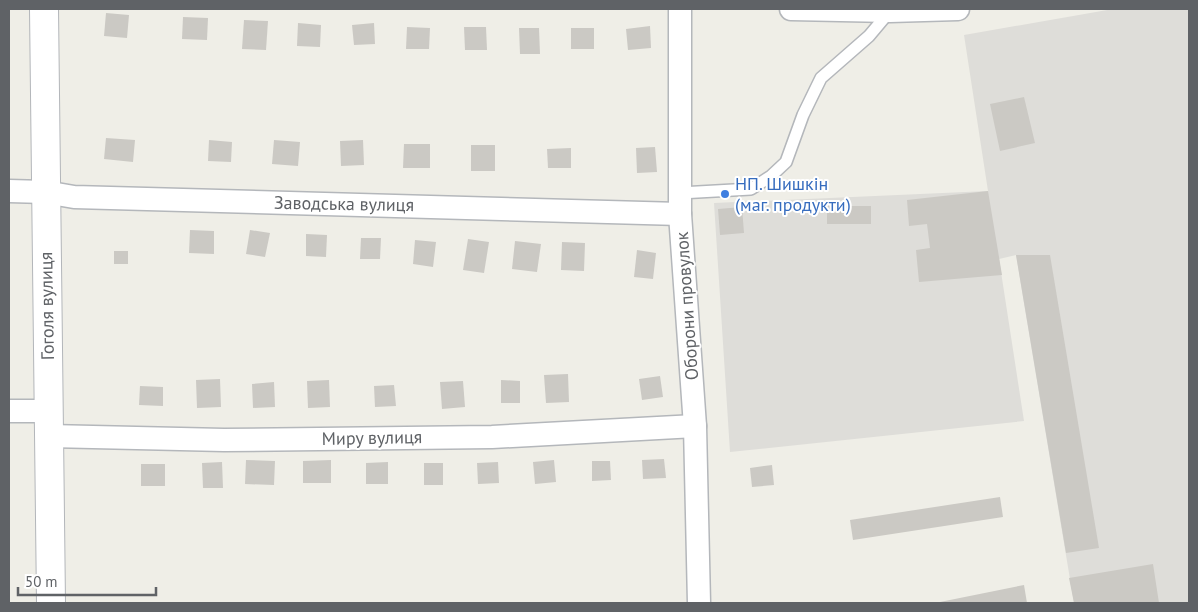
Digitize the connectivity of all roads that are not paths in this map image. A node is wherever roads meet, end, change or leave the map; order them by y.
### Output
1 (44, 9) edge
2 (680, 9) edge
3 (791, 9) edge
4 (958, 9) edge
5 (890, 11) junction
6 (9, 191) edge
7 (45, 192) junction
8 (680, 203) junction
9 (9, 411) edge
10 (49, 423) junction
11 (695, 426) junction
12 (51, 603) edge
13 (699, 603) edge

1 - 7 street, Гоголя вулиця
2 - 8 street, Оборони провулок
3 - 5 street
4 - 5 street
5 - 8 lane
6 - 7 street, Заводська вулиця
7 - 8 street, Заводська вулиця
7 - 10 street, Гоголя вулиця
8 - 11 street, Оборони провулок
9 - 10 street, Миру вулиця
10 - 11 street, Миру вулиця
10 - 12 street, Гоголя вулиця
11 - 13 street, Оборони провулок

